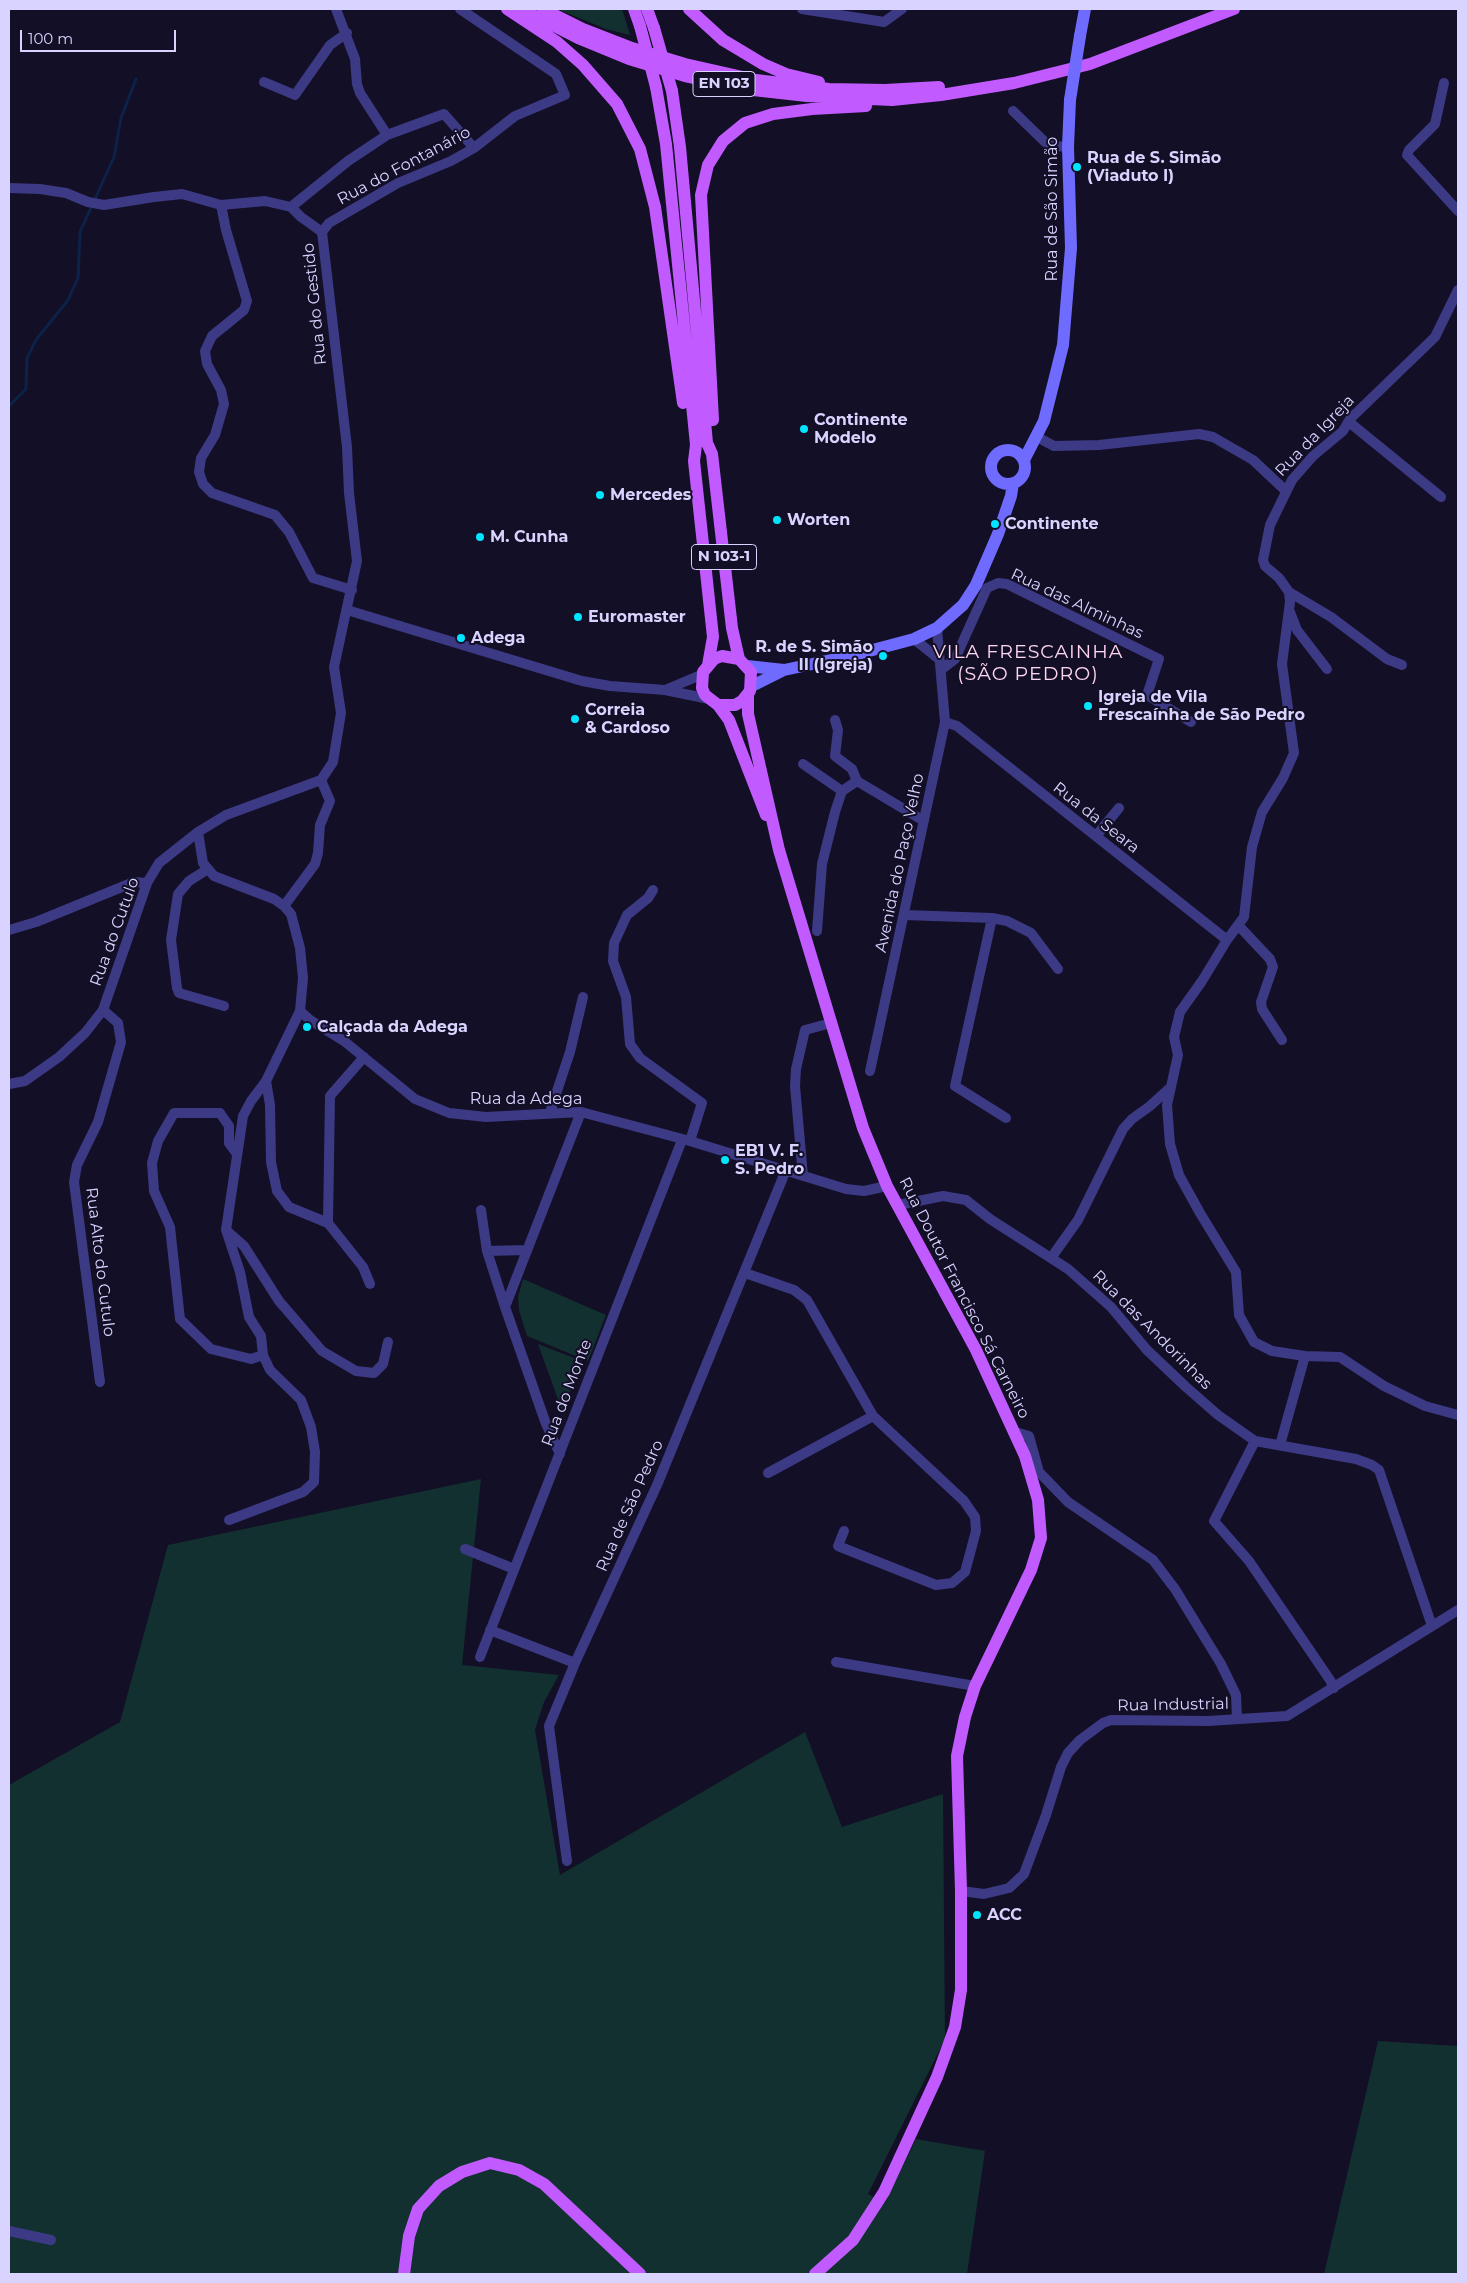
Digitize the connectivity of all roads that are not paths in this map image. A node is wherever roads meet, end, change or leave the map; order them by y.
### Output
1 (336, 9) edge
2 (460, 9) edge
3 (507, 9) edge
4 (521, 9) edge
5 (543, 9) edge
6 (634, 9) edge
7 (647, 9) edge
8 (689, 9) edge
9 (804, 9) edge
10 (902, 9) edge
11 (1085, 9) edge
12 (1213, 9) edge
13 (1234, 9) edge
14 (347, 33) junction
15 (264, 82) dead end
16 (1444, 83) dead end
17 (829, 89) junction
18 (892, 100) junction
19 (1013, 111) dead end
20 (387, 135) junction
21 (1068, 147) junction
22 (474, 148) junction
23 (9, 188) edge
24 (221, 206) junction
25 (291, 207) junction
26 (1458, 211) edge
27 (322, 232) junction
28 (1458, 290) edge
29 (1349, 422) junction
30 (1037, 437) junction
31 (1013, 450) junction
32 (712, 454) junction
33 (1024, 460) junction
34 (694, 462) junction
35 (997, 480) junction
36 (1013, 483) junction
37 (1286, 491) junction
38 (1441, 497) dead end
39 (1006, 512) junction
40 (352, 590) junction
41 (1289, 592) junction
42 (347, 610) junction
43 (1290, 611) junction
44 (937, 628) junction
45 (914, 639) junction
46 (743, 662) junction
47 (941, 664) junction
48 (1402, 665) dead end
49 (705, 669) junction
50 (784, 670) junction
51 (1327, 670) dead end
52 (665, 690) junction
53 (750, 691) junction
54 (713, 702) junction
55 (835, 720) dead end
56 (945, 722) junction
57 (1191, 722) dead end
58 (803, 764) dead end
59 (320, 780) junction
60 (857, 781) junction
61 (842, 792) junction
62 (1119, 808) dead end
63 (924, 822) junction
64 (198, 832) junction
65 (1096, 836) junction
66 (779, 850) junction
67 (208, 869) junction
68 (147, 882) junction
69 (653, 890) dead end
70 (284, 906) junction
71 (904, 915) junction
72 (992, 918) junction
73 (1238, 926) junction
74 (9, 930) edge
75 (817, 931) dead end
76 (1226, 940) junction
77 (1058, 970) dead end
78 (583, 997) dead end
79 (224, 1006) dead end
80 (103, 1010) junction
81 (300, 1010) junction
82 (830, 1024) junction
83 (1282, 1040) dead end
84 (364, 1057) junction
85 (870, 1071) dead end
86 (266, 1081) junction
87 (9, 1084) edge
88 (1171, 1087) junction
89 (550, 1112) junction
90 (581, 1112) junction
91 (1006, 1118) dead end
92 (686, 1141) junction
93 (237, 1154) junction
94 (786, 1170) junction
95 (803, 1176) junction
96 (886, 1186) junction
97 (898, 1205) junction
98 (481, 1210) dead end
99 (328, 1223) junction
100 (226, 1230) junction
101 (526, 1250) junction
102 (487, 1251) junction
103 (1052, 1258) junction
104 (745, 1273) junction
105 (370, 1284) dead end
106 (505, 1306) junction
107 (388, 1342) dead end
108 (263, 1355) junction
109 (1306, 1356) junction
110 (100, 1382) dead end
111 (1458, 1415) edge
112 (873, 1416) junction
113 (1014, 1432) junction
114 (1255, 1441) junction
115 (1280, 1445) junction
116 (560, 1454) junction
117 (768, 1473) dead end
118 (229, 1520) dead end
119 (844, 1531) dead end
120 (465, 1548) dead end
121 (514, 1568) junction
122 (1458, 1610) edge
123 (1432, 1626) junction
124 (490, 1630) junction
125 (480, 1657) dead end
126 (836, 1662) dead end
127 (575, 1663) junction
128 (974, 1686) junction
129 (1334, 1688) junction
130 (1237, 1720) junction
131 (567, 1861) dead end
132 (962, 1891) junction
133 (9, 2231) edge
134 (51, 2240) dead end
135 (404, 2274) edge
136 (640, 2274) edge
137 (815, 2274) edge

1 - 14 street
2 - 22 street, Rua do Fontanário
3 - 34 main road
4 - 18 main road, EN 103
5 - 17 main road
6 - 34 main road, bridge
7 - 32 main road, bridge
8 - 17 main road, EN 103
9 - 10 street
11 - 21 main road, Rua de São Simão, bridge
12 - 17 main road, EN 103
13 - 18 main road, EN 103
14 - 15 street
14 - 20 street
16 - 26 street
18 - 32 main road
19 - 21 street
20 - 22 street
20 - 25 street
21 - 30 main road, Rua de São Simão
22 - 27 street, Rua do Fontanário
23 - 24 street, Rua do Gestido
24 - 25 street, Rua do Gestido
24 - 40 street
25 - 27 street, Rua do Gestido
27 - 40 street, Rua do Gestido
28 - 29 street, Rua da Igreja
29 - 37 street, Rua da Igreja
29 - 38 street
30 - 31 main road
30 - 33 main road, Rua de São Simão
30 - 37 street, Rua da Igreja
31 - 33 main road
31 - 35 main road
32 - 46 main road, N 103-1
33 - 36 main road
34 - 49 main road, N 103-1
35 - 36 main road
35 - 39 main road
36 - 39 main road
37 - 41 street
39 - 44 main road
40 - 42 street, Rua do Gestido
41 - 43 street
41 - 48 street
42 - 52 street
42 - 59 street
43 - 51 street
43 - 73 street
44 - 45 main road
44 - 47 street, Avenida do Paço Velho
45 - 47 street
45 - 50 main road
46 - 49 main road
46 - 50 main road
46 - 53 main road
47 - 56 street, Avenida do Paço Velho
47 - 57 street, Rua das Alminhas
49 - 52 street
49 - 54 main road
50 - 53 main road
52 - 54 street
53 - 54 main road
53 - 66 main road, Rua Doutor Francisco Sá Carneiro
54 - 66 main road, Rua Doutor Francisco Sá Carneiro
55 - 60 street
56 - 63 street, Avenida do Paço Velho
56 - 65 street, Rua da Seara
58 - 61 street
59 - 64 street, Rua do Cutulo
59 - 70 street
60 - 61 street
60 - 63 street
61 - 75 street
62 - 65 street
63 - 71 street, Avenida do Paço Velho
64 - 67 street
64 - 68 street, Rua do Cutulo
65 - 76 street, Rua da Seara
66 - 82 main road, Rua Doutor Francisco Sá Carneiro
67 - 70 street
67 - 79 street
68 - 74 street
68 - 80 street, Rua do Cutulo
69 - 92 street, Rua do Monte
70 - 81 street
71 - 72 street
71 - 85 street, Avenida do Paço Velho
72 - 77 street
72 - 91 street
73 - 76 street
73 - 83 street
76 - 88 street
78 - 89 street
80 - 87 street, Rua do Cutulo
80 - 110 street, Rua Alto do Cutulo
81 - 84 street, Rua da Adega
81 - 86 street
82 - 95 street
82 - 96 main road, Rua Doutor Francisco Sá Carneiro
84 - 89 street, Rua da Adega
84 - 99 street
86 - 93 street
86 - 99 street
88 - 103 street
88 - 109 street
89 - 90 street, Rua da Adega
90 - 92 street, Rua da Adega
90 - 101 street
92 - 94 street, Rua da Adega
92 - 116 street, Rua do Monte
93 - 100 street
93 - 108 street
94 - 95 street, Rua da Adega
94 - 104 street, Rua de São Pedro
95 - 96 street, Rua da Adega
96 - 97 main road, Rua Doutor Francisco Sá Carneiro
97 - 103 street, Rua das Andorinhas
97 - 113 main road, Rua Doutor Francisco Sá Carneiro
98 - 102 street
99 - 105 street
100 - 107 street
100 - 108 street
101 - 102 street
101 - 106 street
102 - 106 street
103 - 114 street, Rua das Andorinhas
104 - 112 street
104 - 127 street, Rua de São Pedro
106 - 116 street
108 - 118 street
109 - 111 street
109 - 115 street
112 - 117 street
112 - 119 street
113 - 128 main road, Rua Doutor Francisco Sá Carneiro
113 - 130 street
114 - 115 street, Rua das Andorinhas
114 - 129 street
115 - 123 street, Rua das Andorinhas
116 - 121 street, Rua do Monte
120 - 121 street
121 - 124 street, Rua do Monte
122 - 123 street, Rua Industrial
123 - 129 street, Rua Industrial
124 - 125 street, Rua do Monte
124 - 127 street
126 - 128 street
127 - 131 street, Rua de São Pedro
128 - 132 main road, Rua Doutor Francisco Sá Carneiro
129 - 130 street, Rua Industrial
130 - 132 street, Rua Industrial
132 - 137 main road, Rua Doutor Francisco Sá Carneiro
133 - 134 street
135 - 136 main road

